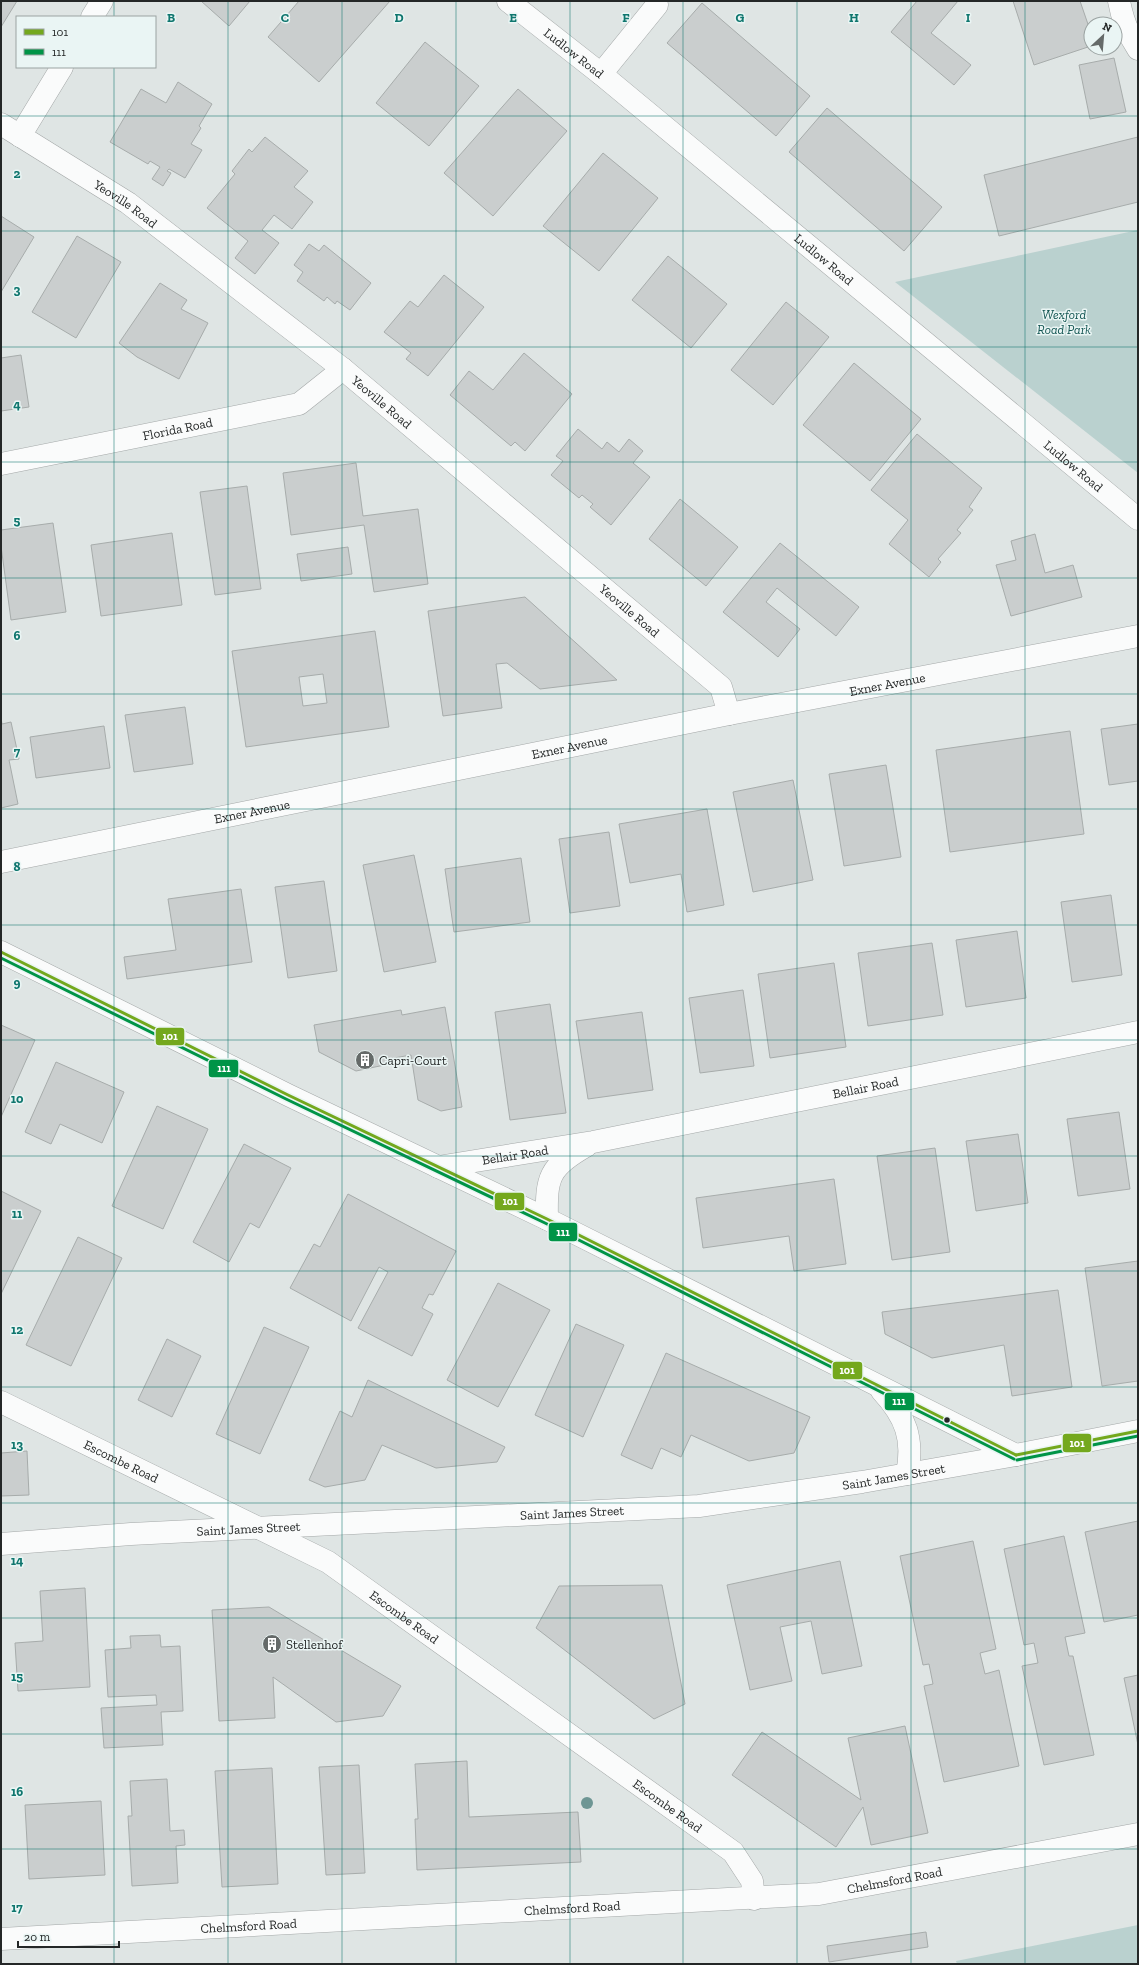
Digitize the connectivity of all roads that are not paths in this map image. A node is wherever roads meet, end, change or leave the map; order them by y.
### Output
1 (102, 1) edge
2 (508, 1) edge
3 (1119, 1) edge
4 (657, 5) dead end
5 (93, 16) edge
6 (1138, 48) edge
7 (61, 68) edge
8 (601, 74) junction
9 (1, 124) edge
10 (20, 136) junction
11 (343, 370) junction
12 (1, 464) edge
13 (1138, 519) edge
14 (1138, 636) edge
15 (729, 714) junction
16 (1, 862) edge
17 (1, 952) edge
18 (1138, 1032) edge
19 (593, 1142) junction
20 (438, 1167) junction
21 (548, 1219) junction
22 (879, 1387) junction
23 (1, 1402) edge
24 (1138, 1431) edge
25 (1016, 1455) junction
26 (907, 1474) junction
27 (258, 1528) junction
28 (1, 1544) edge
29 (1138, 1834) edge
30 (754, 1899) junction
31 (1, 1939) edge

1 - 5 street
2 - 8 street, Ludlow Road
3 - 6 street
4 - 8 street
7 - 10 street
8 - 13 street, Ludlow Road
9 - 10 street, Yeoville Road
10 - 11 street, Yeoville Road
11 - 12 street, Florida Road
11 - 15 street, Yeoville Road
14 - 15 street, Exner Avenue
15 - 16 street, Exner Avenue
17 - 20 street
18 - 19 street, Bellair Road
19 - 20 street, Bellair Road
19 - 21 street, Bellair Road
20 - 21 street
21 - 22 street
22 - 25 street
22 - 26 street
23 - 27 street, Escombe Road
24 - 25 street, Saint James Street
25 - 26 street, Saint James Street
26 - 27 street, Saint James Street
27 - 28 street, Saint James Street
27 - 30 street, Escombe Road
29 - 30 street, Chelmsford Road
30 - 31 street, Chelmsford Road

